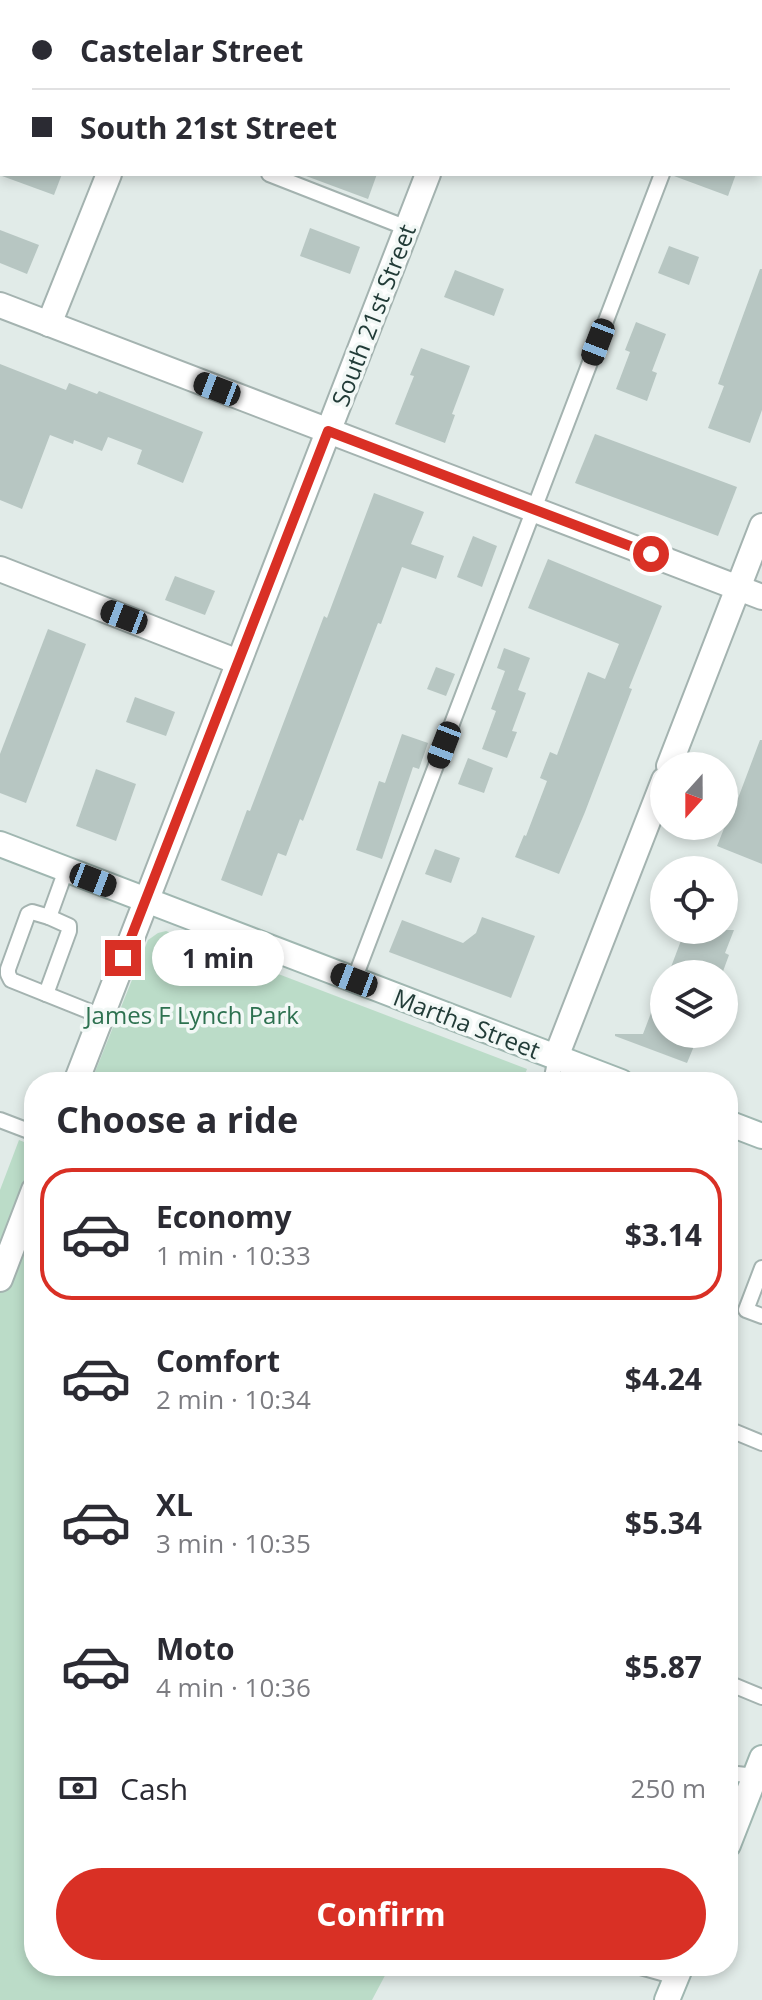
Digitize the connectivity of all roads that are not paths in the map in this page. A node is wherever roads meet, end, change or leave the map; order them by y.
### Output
1 (108, 176) edge
2 (274, 176) edge
3 (427, 176) edge
4 (661, 176) edge
5 (407, 228) junction
6 (0, 305) edge
7 (49, 324) junction
8 (328, 431) junction
9 (535, 510) junction
10 (762, 526) edge
11 (0, 569) edge
12 (738, 588) junction
13 (762, 597) edge
14 (238, 662) junction
15 (674, 752) edge
16 (650, 816) edge
17 (0, 844) edge
18 (66, 870) junction
19 (146, 900) junction
20 (49, 917) junction
21 (354, 980) junction
22 (46, 994) junction
23 (101, 1016) junction
24 (556, 1057) junction
25 (80, 1072) edge
26 (553, 1072) edge
27 (595, 1072) edge
28 (0, 1120) edge
29 (738, 1127) edge
30 (24, 1129) edge
31 (762, 1136) edge
32 (24, 1216) edge
33 (762, 1268) edge
34 (0, 1279) edge
35 (762, 1316) edge
36 (738, 1433) edge
37 (762, 1443) edge
38 (738, 1687) edge
39 (762, 1697) edge
40 (758, 1767) edge
41 (738, 1771) edge
42 (738, 1819) edge
43 (676, 1976) edge
44 (667, 2000) edge

1 - 7 street
2 - 5 lane
3 - 5 street, South 21st Street
4 - 9 lane
5 - 8 street, South 21st Street
6 - 7 street
7 - 8 street
8 - 9 street
8 - 14 street, South 21st Street
9 - 12 street
9 - 21 lane
10 - 12 street
11 - 14 street
12 - 13 street
12 - 15 street
14 - 19 street, South 21st Street
16 - 24 street
17 - 18 street, Martha Street
18 - 19 street, Martha Street
18 - 20 lane
19 - 21 street, Martha Street
19 - 23 street, South 21st Street
20 - 22 lane
20 - 22 lane
21 - 24 street, Martha Street
22 - 23 lane
23 - 25 street, South 21st Street
24 - 26 lane
24 - 27 street, Martha Street
28 - 30 lane
29 - 31 street
32 - 34 street
33 - 35 lane
36 - 37 lane
38 - 39 lane
40 - 41 lane
40 - 42 street
43 - 44 street

